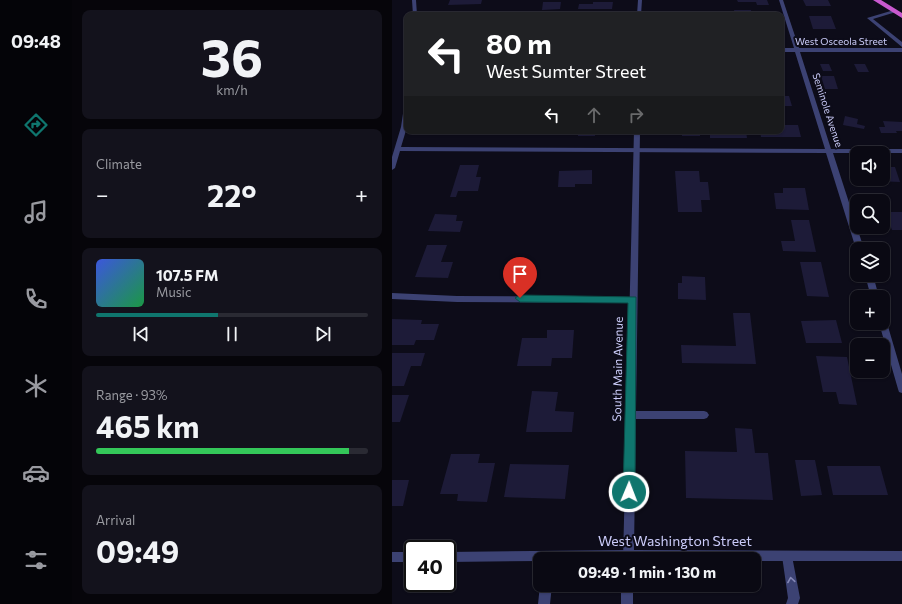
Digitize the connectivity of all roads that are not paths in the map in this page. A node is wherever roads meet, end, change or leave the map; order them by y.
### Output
1 (414, 0) edge
2 (640, 0) edge
3 (781, 0) edge
4 (876, 0) edge
5 (894, 11) junction
6 (415, 12) edge
7 (639, 12) edge
8 (902, 16) edge
9 (902, 45) edge
10 (784, 50) edge
11 (797, 50) junction
12 (902, 50) edge
13 (404, 121) edge
14 (637, 134) edge
15 (398, 149) junction
16 (636, 149) junction
17 (830, 151) junction
18 (902, 152) edge
19 (392, 168) edge
20 (858, 242) edge
21 (392, 296) edge
22 (632, 300) junction
23 (885, 330) edge
24 (902, 389) edge
25 (630, 415) junction
26 (704, 415) dead end
27 (628, 552) edge
28 (761, 556) edge
29 (787, 556) junction
30 (902, 556) edge
31 (392, 557) edge
32 (404, 557) edge
33 (456, 557) edge
34 (533, 557) edge
35 (545, 592) edge
36 (627, 592) edge
37 (544, 604) edge
38 (627, 604) edge
39 (792, 604) edge

1 - 6 street
2 - 7 street
3 - 11 street, Seminole Avenue
4 - 5 highway
5 - 8 highway
5 - 9 street
10 - 11 street, West Osceola Street
11 - 12 street, West Osceola Street
11 - 17 street, Seminole Avenue
13 - 15 street
14 - 16 street, South Main Avenue
15 - 16 street
15 - 19 street
16 - 17 street
16 - 22 street, South Main Avenue
17 - 18 street
17 - 20 street, Seminole Avenue
21 - 22 street
22 - 25 street, South Main Avenue
23 - 24 street
25 - 26 street
25 - 27 street, South Main Avenue
28 - 29 street, West Washington Street
29 - 30 street, West Washington Street
39 -> 29 street
31 - 32 street
33 - 34 street, West Washington Street
35 - 37 street
36 - 38 street

